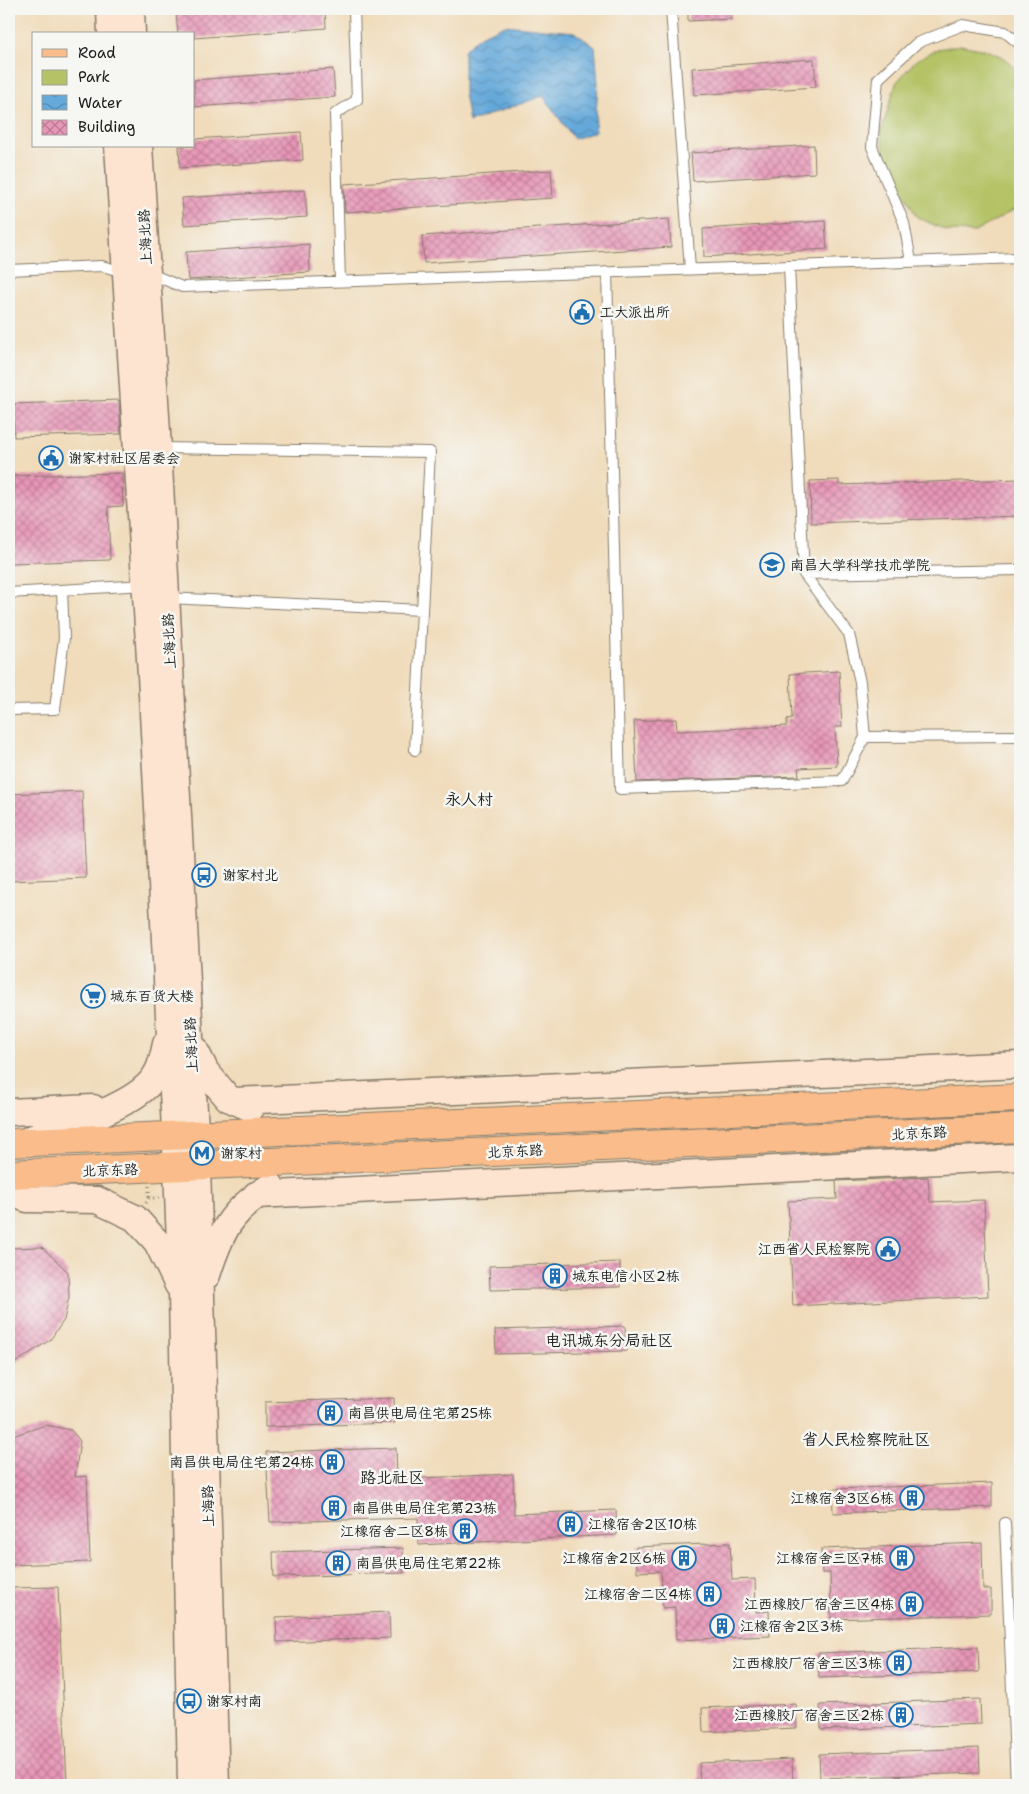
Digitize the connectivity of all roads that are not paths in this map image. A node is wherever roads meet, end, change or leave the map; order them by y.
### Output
1 (110, 9) edge
2 (131, 9) edge
3 (354, 9) edge
4 (672, 9) edge
5 (111, 32) edge
6 (132, 32) edge
7 (1020, 44) edge
8 (118, 148) edge
9 (139, 148) edge
10 (1020, 258) edge
11 (911, 262) junction
12 (789, 266) junction
13 (690, 269) junction
14 (9, 270) edge
15 (137, 272) junction
16 (607, 272) junction
17 (340, 281) junction
18 (158, 448) junction
19 (1020, 570) edge
20 (804, 574) junction
21 (62, 590) junction
22 (156, 591) junction
23 (9, 593) edge
24 (422, 610) junction
25 (9, 710) edge
26 (1020, 736) edge
27 (865, 737) junction
28 (415, 750) dead end
29 (170, 1021) junction
30 (190, 1042) junction
31 (1020, 1065) edge
32 (1020, 1098) edge
33 (235, 1101) junction
34 (114, 1107) junction
35 (9, 1112) edge
36 (1020, 1128) edge
37 (318, 1130) junction
38 (186, 1136) junction
39 (14, 1143) edge
40 (1020, 1157) edge
41 (336, 1160) junction
42 (187, 1167) junction
43 (9, 1174) edge
44 (256, 1195) junction
45 (15, 1197) edge
46 (192, 1293) junction
47 (1005, 1523) dead end
48 (191, 1785) edge
49 (216, 1785) edge
50 (1016, 1785) edge

1 - 5 main road
2 - 6 main road
3 - 17 lane
4 - 13 lane
7 - 11 lane
8 - 15 main road, 上海北路
9 - 15 main road, 上海北路
10 - 11 lane
11 - 12 lane
12 - 13 lane
12 - 20 lane
13 - 16 lane
14 - 15 lane
15 - 17 lane
15 - 18 main road, 上海北路
15 - 22 main road, 上海北路
16 - 17 lane
16 - 27 lane
18 - 22 main road, 上海北路
18 - 24 lane
19 - 20 lane
20 - 27 lane
21 - 22 lane
21 - 23 lane
21 - 25 lane
22 - 24 lane
22 - 29 main road, 上海北路
22 - 30 main road, 上海北路
24 - 28 lane
26 - 27 lane
29 - 34 main road
29 - 38 main road, 上海北路
30 - 33 main road
30 - 38 main road, 上海北路
31 - 33 main road
32 - 37 main road
33 - 37 main road
34 - 35 main road
34 - 39 main road
36 - 41 main road, 北京东路
37 - 38 main road
38 - 39 main road
38 - 42 main road, 上海路
40 - 44 main road, 北京东路
41 - 42 main road, 北京东路
41 - 44 main road
42 - 43 main road, 北京东路
42 - 46 main road, 上海路
44 - 46 main road
45 - 46 main road
46 - 48 main road, 上海路
46 - 49 main road, 上海路
47 - 50 lane

